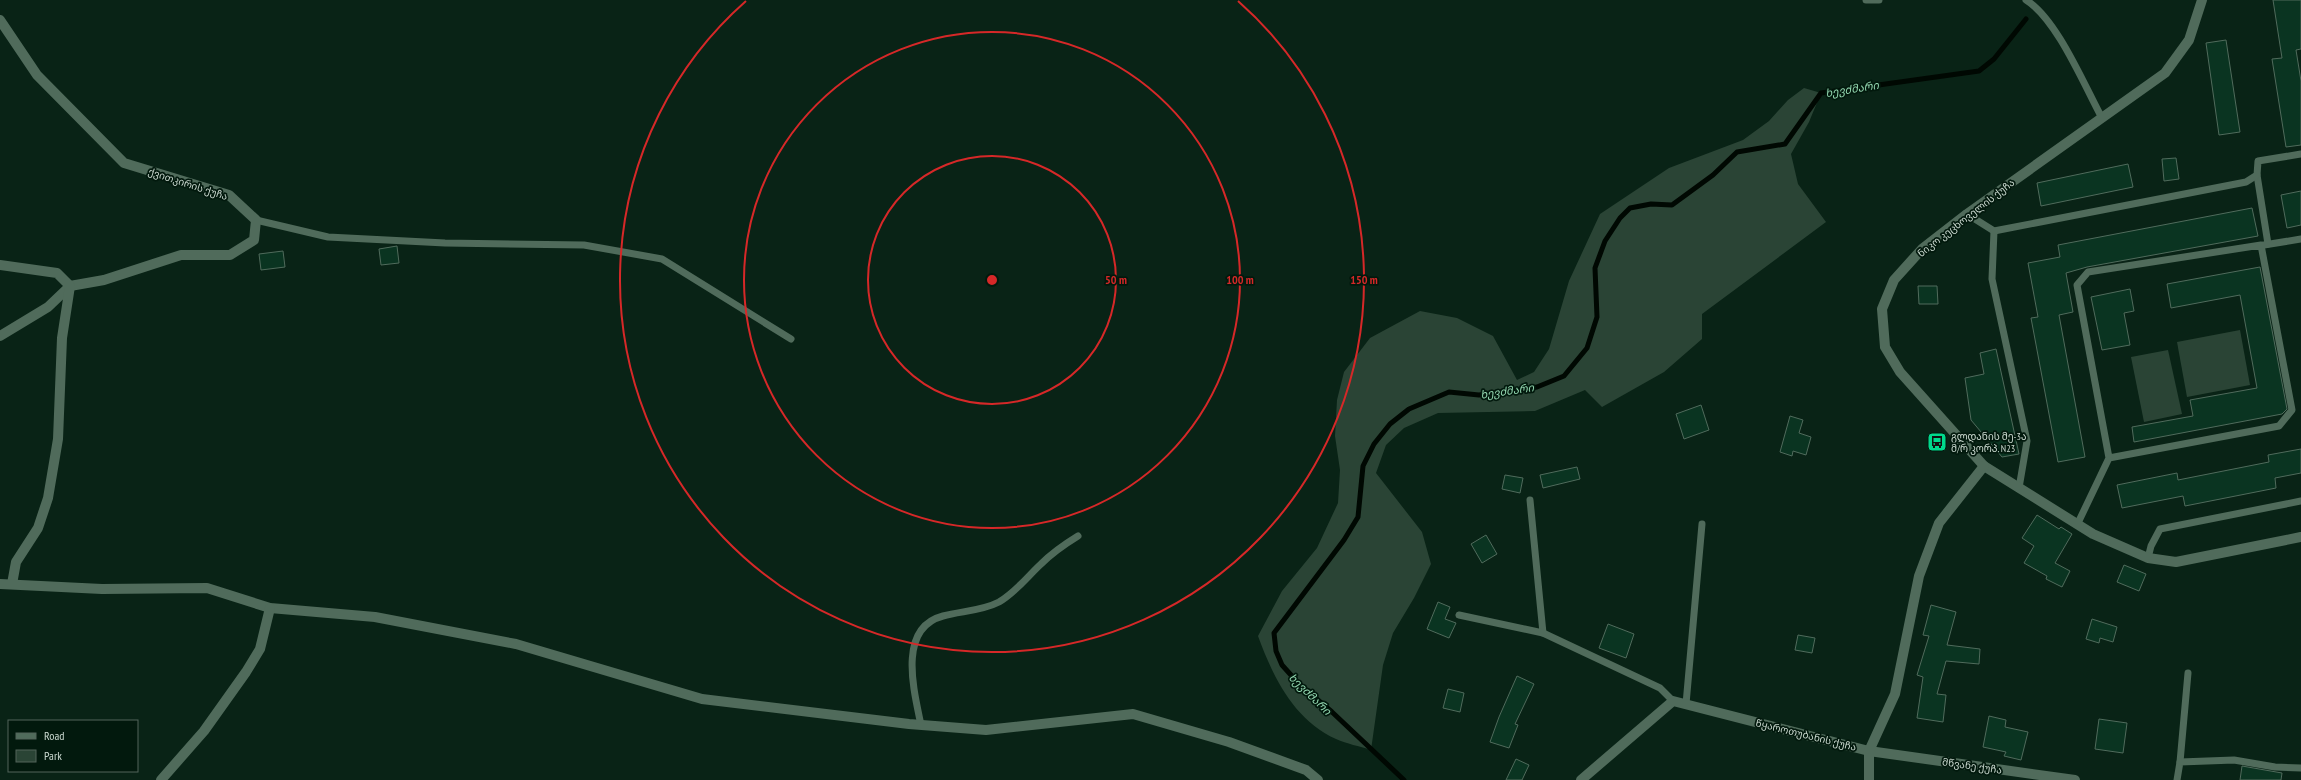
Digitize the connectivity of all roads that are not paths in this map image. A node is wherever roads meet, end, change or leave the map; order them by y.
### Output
1 (1866, 0) edge
2 (1879, 0) edge
3 (2026, 0) edge
4 (2202, 0) edge
5 (0, 20) edge
6 (2102, 118) junction
7 (2301, 154) edge
8 (2257, 175) junction
9 (1967, 214) junction
10 (256, 220) junction
11 (1994, 231) junction
12 (2301, 239) edge
13 (2265, 245) junction
14 (0, 265) edge
15 (70, 286) junction
16 (0, 336) edge
17 (791, 339) dead end
18 (2109, 458) junction
19 (1984, 466) junction
20 (2019, 488) junction
21 (1530, 500) dead end
22 (2301, 501) edge
23 (1702, 524) dead end
24 (2077, 525) junction
25 (1078, 536) dead end
26 (2301, 537) edge
27 (2148, 558) junction
28 (0, 584) edge
29 (12, 584) junction
30 (270, 608) junction
31 (1459, 615) dead end
32 (1544, 633) junction
33 (2188, 673) dead end
34 (1673, 701) junction
35 (1686, 704) junction
36 (921, 725) junction
37 (1869, 751) junction
38 (2180, 762) junction
39 (2301, 768) edge
40 (2043, 778) edge
41 (161, 780) edge
42 (1318, 780) edge
43 (1581, 780) edge
44 (1869, 780) edge
45 (2075, 780) edge
46 (2177, 780) edge

1 - 2 lane
3 - 6 lane
4 - 6 street, ნიკო კეცხოველის ქუჩა
5 - 10 street, ქვითკირის ქუჩა
6 - 9 street, ნიკო კეცხოველის ქუჩა
7 - 8 lane
8 - 11 lane
8 - 13 lane
9 - 11 lane
9 - 19 street, ნიკო კეცხოველის ქუჩა
10 - 15 street
10 - 17 lane
11 - 20 lane
12 - 13 lane
13 - 18 lane
13 - 18 lane
14 - 15 street
15 - 16 street
15 - 29 street
18 - 24 lane
19 - 20 street, ნიკო კეცხოველის ქუჩა
19 - 37 street, წყაროთუბანის ქუჩა
20 - 24 street, ნიკო კეცხოველის ქუჩა
21 - 32 lane
22 - 27 lane
23 - 35 lane
24 - 27 street, ნიკო კეცხოველის ქუჩა
25 - 36 lane
26 - 27 street, ნიკო კეცხოველის ქუჩა
28 - 29 street
29 - 30 street
30 - 36 street
30 - 41 street
31 - 32 lane
32 - 34 lane
33 - 38 lane
34 - 35 street, წყაროთუბანის ქუჩა
34 - 43 street
35 - 37 street, წყაროთუბანის ქუჩა
36 - 42 street
37 - 40 street, მწვანე ქუჩა
37 - 44 street
38 - 39 lane
38 - 46 lane
40 - 45 street, მწვანე ქუჩა

